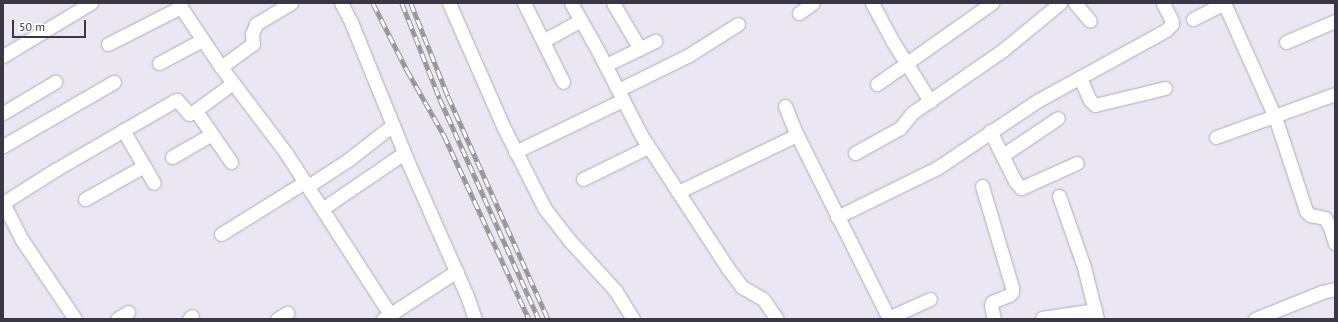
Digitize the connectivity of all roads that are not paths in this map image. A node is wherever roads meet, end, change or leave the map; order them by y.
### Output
1 (91, 3) edge
2 (291, 3) edge
3 (341, 3) edge
4 (449, 3) edge
5 (524, 3) edge
6 (571, 3) edge
7 (613, 3) edge
8 (813, 3) edge
9 (872, 3) edge
10 (992, 3) edge
11 (1060, 3) edge
12 (1075, 3) edge
13 (1163, 3) edge
14 (1224, 3) edge
15 (179, 5) edge
16 (799, 12) dead end
17 (1193, 19) dead end
18 (581, 20) junction
19 (1090, 20) dead end
20 (1335, 21) edge
21 (738, 24) dead end
22 (202, 40) junction
23 (543, 41) junction
24 (655, 41) dead end
25 (1286, 42) dead end
26 (108, 44) dead end
27 (640, 49) junction
28 (3, 56) edge
29 (159, 63) dead end
30 (906, 64) junction
31 (606, 65) junction
32 (221, 67) junction
33 (1080, 78) junction
34 (55, 82) dead end
35 (114, 82) dead end
36 (563, 82) dead end
37 (234, 83) junction
38 (878, 84) dead end
39 (1165, 88) dead end
40 (1335, 94) edge
41 (620, 95) junction
42 (930, 101) junction
43 (785, 106) dead end
44 (196, 111) junction
45 (3, 113) edge
46 (1275, 117) junction
47 (1058, 118) dead end
48 (392, 125) junction
49 (124, 130) junction
50 (990, 131) junction
51 (212, 134) junction
52 (797, 135) junction
53 (1216, 137) dead end
54 (3, 146) edge
55 (648, 147) junction
56 (515, 152) junction
57 (404, 153) junction
58 (854, 153) dead end
59 (1003, 155) junction
60 (172, 157) dead end
61 (231, 162) dead end
62 (1077, 162) dead end
63 (144, 166) junction
64 (583, 179) dead end
65 (154, 183) dead end
66 (306, 184) junction
67 (982, 186) dead end
68 (678, 192) junction
69 (1059, 196) dead end
70 (85, 198) dead end
71 (3, 203) edge
72 (322, 209) junction
73 (837, 217) junction
74 (221, 234) dead end
75 (1335, 243) edge
76 (456, 271) junction
77 (1335, 289) edge
78 (930, 299) dead end
79 (1096, 315) edge
80 (389, 318) edge
81 (1042, 318) edge
82 (75, 319) edge
83 (475, 319) edge
84 (633, 319) edge
85 (777, 319) edge
86 (888, 319) edge
87 (994, 319) edge
88 (1255, 319) edge

1 - 28 street
2 - 32 street
3 - 48 street
4 - 56 street
5 - 23 street
6 - 18 street
7 - 27 street
8 - 16 street
9 - 30 street
10 - 30 street
11 - 42 street
12 - 19 street
13 - 33 street
14 - 17 street
14 - 46 street
15 - 22 street
15 - 26 street
18 - 23 street
18 - 31 street
20 - 25 street
21 - 41 street
22 - 29 street
22 - 32 street
23 - 36 street
24 - 27 street
27 - 31 street
30 - 38 street
30 - 42 street
31 - 41 street
32 - 37 street
33 - 39 street
33 - 50 street
34 - 45 street
35 - 54 street
37 - 44 street
37 - 66 street
40 - 46 street
41 - 55 street
41 - 56 street
42 - 58 street
43 - 52 street
44 - 49 street
44 - 51 street
46 - 53 street
46 - 75 street
47 - 59 street
48 - 57 street
48 - 66 street
49 - 63 street
49 - 71 street
50 - 59 street
50 - 73 street
51 - 60 street
51 - 61 street
52 - 68 street
52 - 73 street
55 - 64 street
55 - 68 street
56 - 84 street
57 - 72 street
57 - 76 street
59 - 62 street
63 - 65 street
63 - 70 street
66 - 72 street
66 - 74 street
67 - 87 street
68 - 85 street
69 - 79 street
71 - 82 street
72 - 80 street
73 - 86 street
76 - 80 street
76 - 83 street
77 - 88 street
78 - 86 street
79 - 81 street

